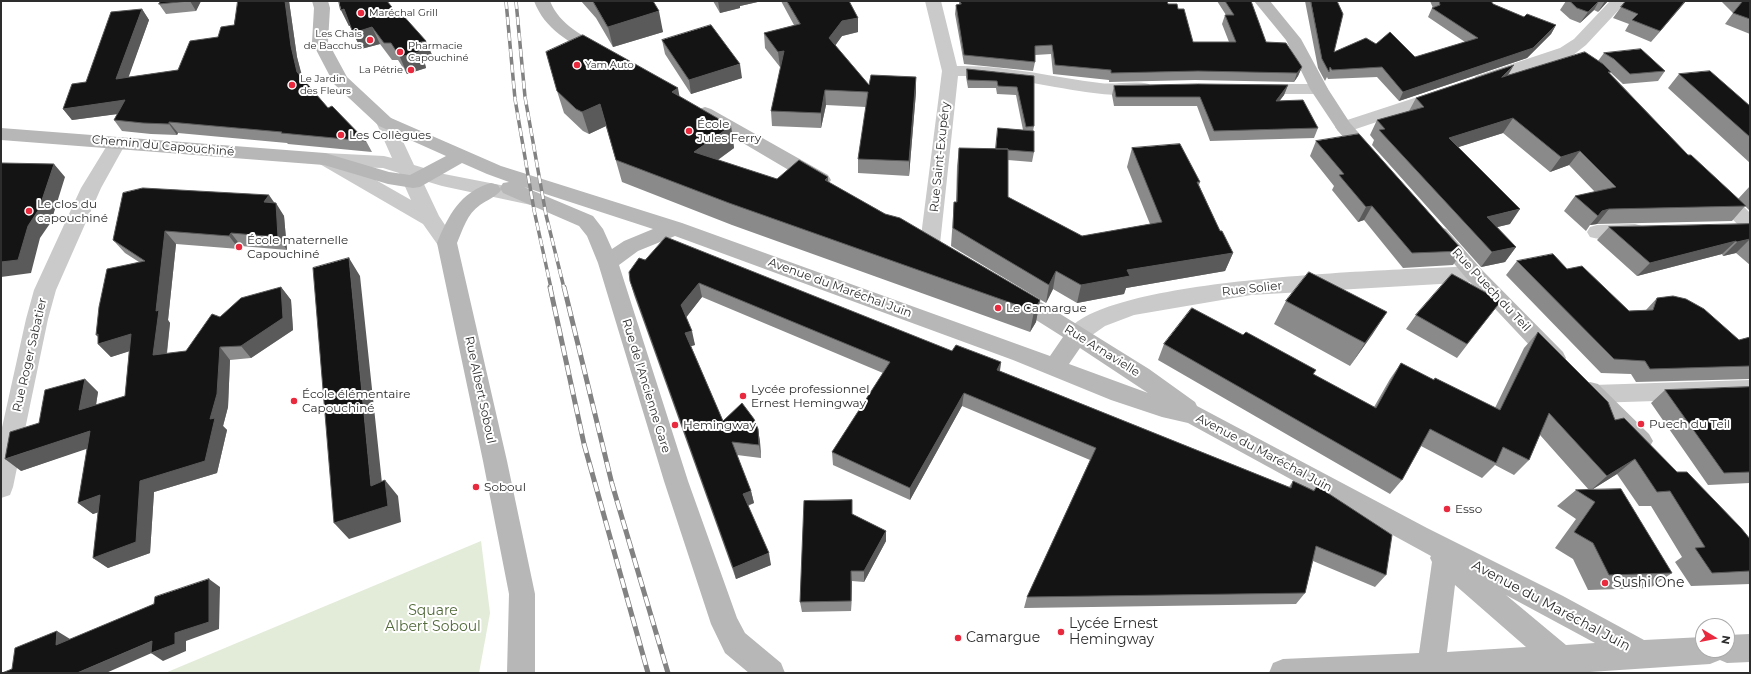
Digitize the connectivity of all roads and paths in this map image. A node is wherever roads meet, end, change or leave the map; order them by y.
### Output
1 (320, 1) edge
2 (542, 1) edge
3 (933, 1) edge
4 (1262, 1) edge
5 (1619, 1) edge
6 (1566, 52) junction
7 (615, 61) edge
8 (1584, 62) edge
9 (950, 71) junction
10 (1158, 88) edge
11 (1241, 88) edge
12 (1319, 89) junction
13 (688, 103) edge
14 (386, 122) junction
15 (1344, 126) junction
16 (1, 134) edge
17 (117, 142) junction
18 (462, 155) junction
19 (325, 159) junction
20 (1386, 174) edge
21 (416, 175) junction
22 (1706, 180) edge
23 (835, 189) edge
24 (491, 190) junction
25 (531, 198) junction
26 (430, 219) junction
27 (1428, 221) edge
28 (1750, 224) edge
29 (674, 228) junction
30 (1727, 229) edge
31 (1750, 229) edge
32 (1651, 231) edge
33 (1597, 232) edge
34 (448, 243) junction
35 (930, 244) edge
36 (608, 263) junction
37 (1474, 274) junction
38 (1000, 287) edge
39 (1077, 334) junction
40 (1055, 368) junction
41 (1579, 380) junction
42 (1750, 389) edge
43 (1194, 415) junction
44 (1655, 453) edge
45 (1, 487) edge
46 (1418, 536) junction
47 (1445, 560) junction
48 (1750, 648) edge
49 (1735, 649) edge
50 (1695, 651) edge
51 (1642, 654) junction
52 (1564, 666) edge
53 (1431, 667) junction
54 (521, 673) edge
55 (771, 673) edge
56 (1283, 673) edge

1 - 14 street, Avenue du Maréchal Juin
2 - 7 street
3 - 9 street, Rue Saint-Exupéry
4 - 12 street
5 - 6 street
6 - 8 street
6 - 15 street
9 - 10 street
9 - 35 street, Rue Saint-Exupéry
11 - 12 street
12 - 15 street
13 - 23 street
14 - 18 street, Avenue du Maréchal Juin
14 - 21 street, Rue Albert Soboul
15 - 20 street
16 - 17 street, Chemin du Capouchiné
17 - 19 street, Chemin du Capouchiné
17 - 45 street, Rue Roger Sabatier
18 - 21 street
18 - 25 street, Rue de l'Ancienne Gare
18 - 29 street, Avenue du Maréchal Juin
19 - 21 street
19 - 26 street
21 - 24 street
21 - 26 street, Rue Albert Soboul
22 - 28 street
24 - 25 street
24 - 34 street
25 - 36 street, Rue de l'Ancienne Gare
26 - 34 street, Rue Albert Soboul
27 - 37 street, Rue Puech du Teil
29 - 36 street
29 - 40 street, Avenue du Maréchal Juin
30 - 31 street
32 - 33 street
34 - 54 street, Rue Albert Soboul
36 - 55 street, Rue de l'Ancienne Gare
37 - 39 street, Rue Solier
37 - 41 street, Rue Puech du Teil
38 - 39 street, Rue Arnavielle
39 - 40 street, Rue Solier
39 - 43 street, Rue Arnavielle
40 - 43 street, Avenue du Maréchal Juin
41 - 42 street
41 - 44 street, Rue Puech du Teil
43 - 46 street, Avenue du Maréchal Juin
46 - 47 street, Avenue du Maréchal Juin
46 - 51 street, Avenue du Maréchal Juin
47 - 52 street, Avenue du Maréchal Juin
47 - 53 street
48 - 49 street
50 - 51 street
51 - 52 street
52 - 53 street
53 - 56 street

